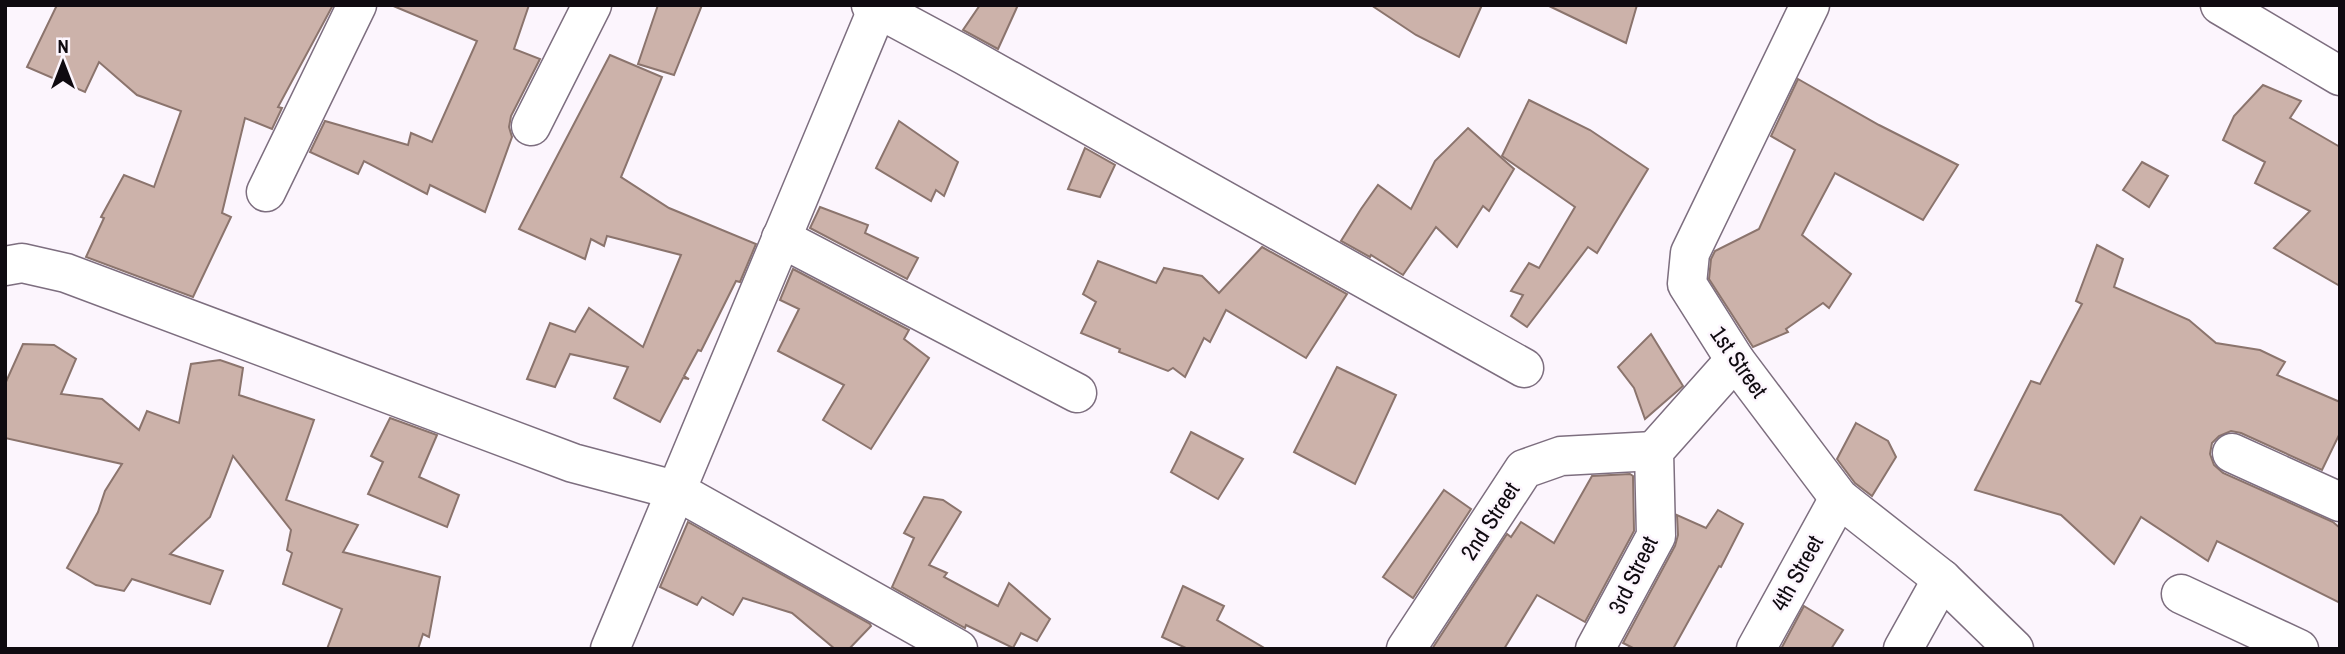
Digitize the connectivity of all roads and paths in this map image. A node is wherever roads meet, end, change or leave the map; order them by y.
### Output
1 (357, 5) edge
2 (592, 5) edge
3 (1810, 5) edge
4 (2220, 5) edge
5 (876, 6) edge
6 (2340, 76) edge
7 (531, 126) dead end
8 (267, 192) dead end
9 (781, 238) junction
10 (5, 266) edge
11 (1735, 360) junction
12 (1524, 368) dead end
13 (1077, 393) dead end
14 (1654, 451) junction
15 (2232, 453) dead end
16 (675, 490) junction
17 (1839, 498) junction
18 (2340, 502) edge
19 (1942, 579) junction
20 (2181, 594) dead end
21 (610, 649) edge
22 (958, 649) edge
23 (1406, 649) edge
24 (1595, 649) edge
25 (1756, 649) edge
26 (1903, 649) edge
27 (2014, 649) edge
28 (2299, 649) edge

1 - 8 street
2 - 7 street
3 - 11 street, 1st Street
4 - 6 street
5 - 9 street
5 - 12 street
9 - 13 street
9 - 16 street
10 - 16 street
11 - 14 street
11 - 17 street, 1st Street
14 - 23 street, 2nd Street
14 - 24 street, 3rd Street
15 - 18 street
16 - 21 street
16 - 22 street
17 - 19 street, 1st Street
17 - 25 street, 4th Street
19 - 26 street
19 - 27 street, 1st Street
20 - 28 street

